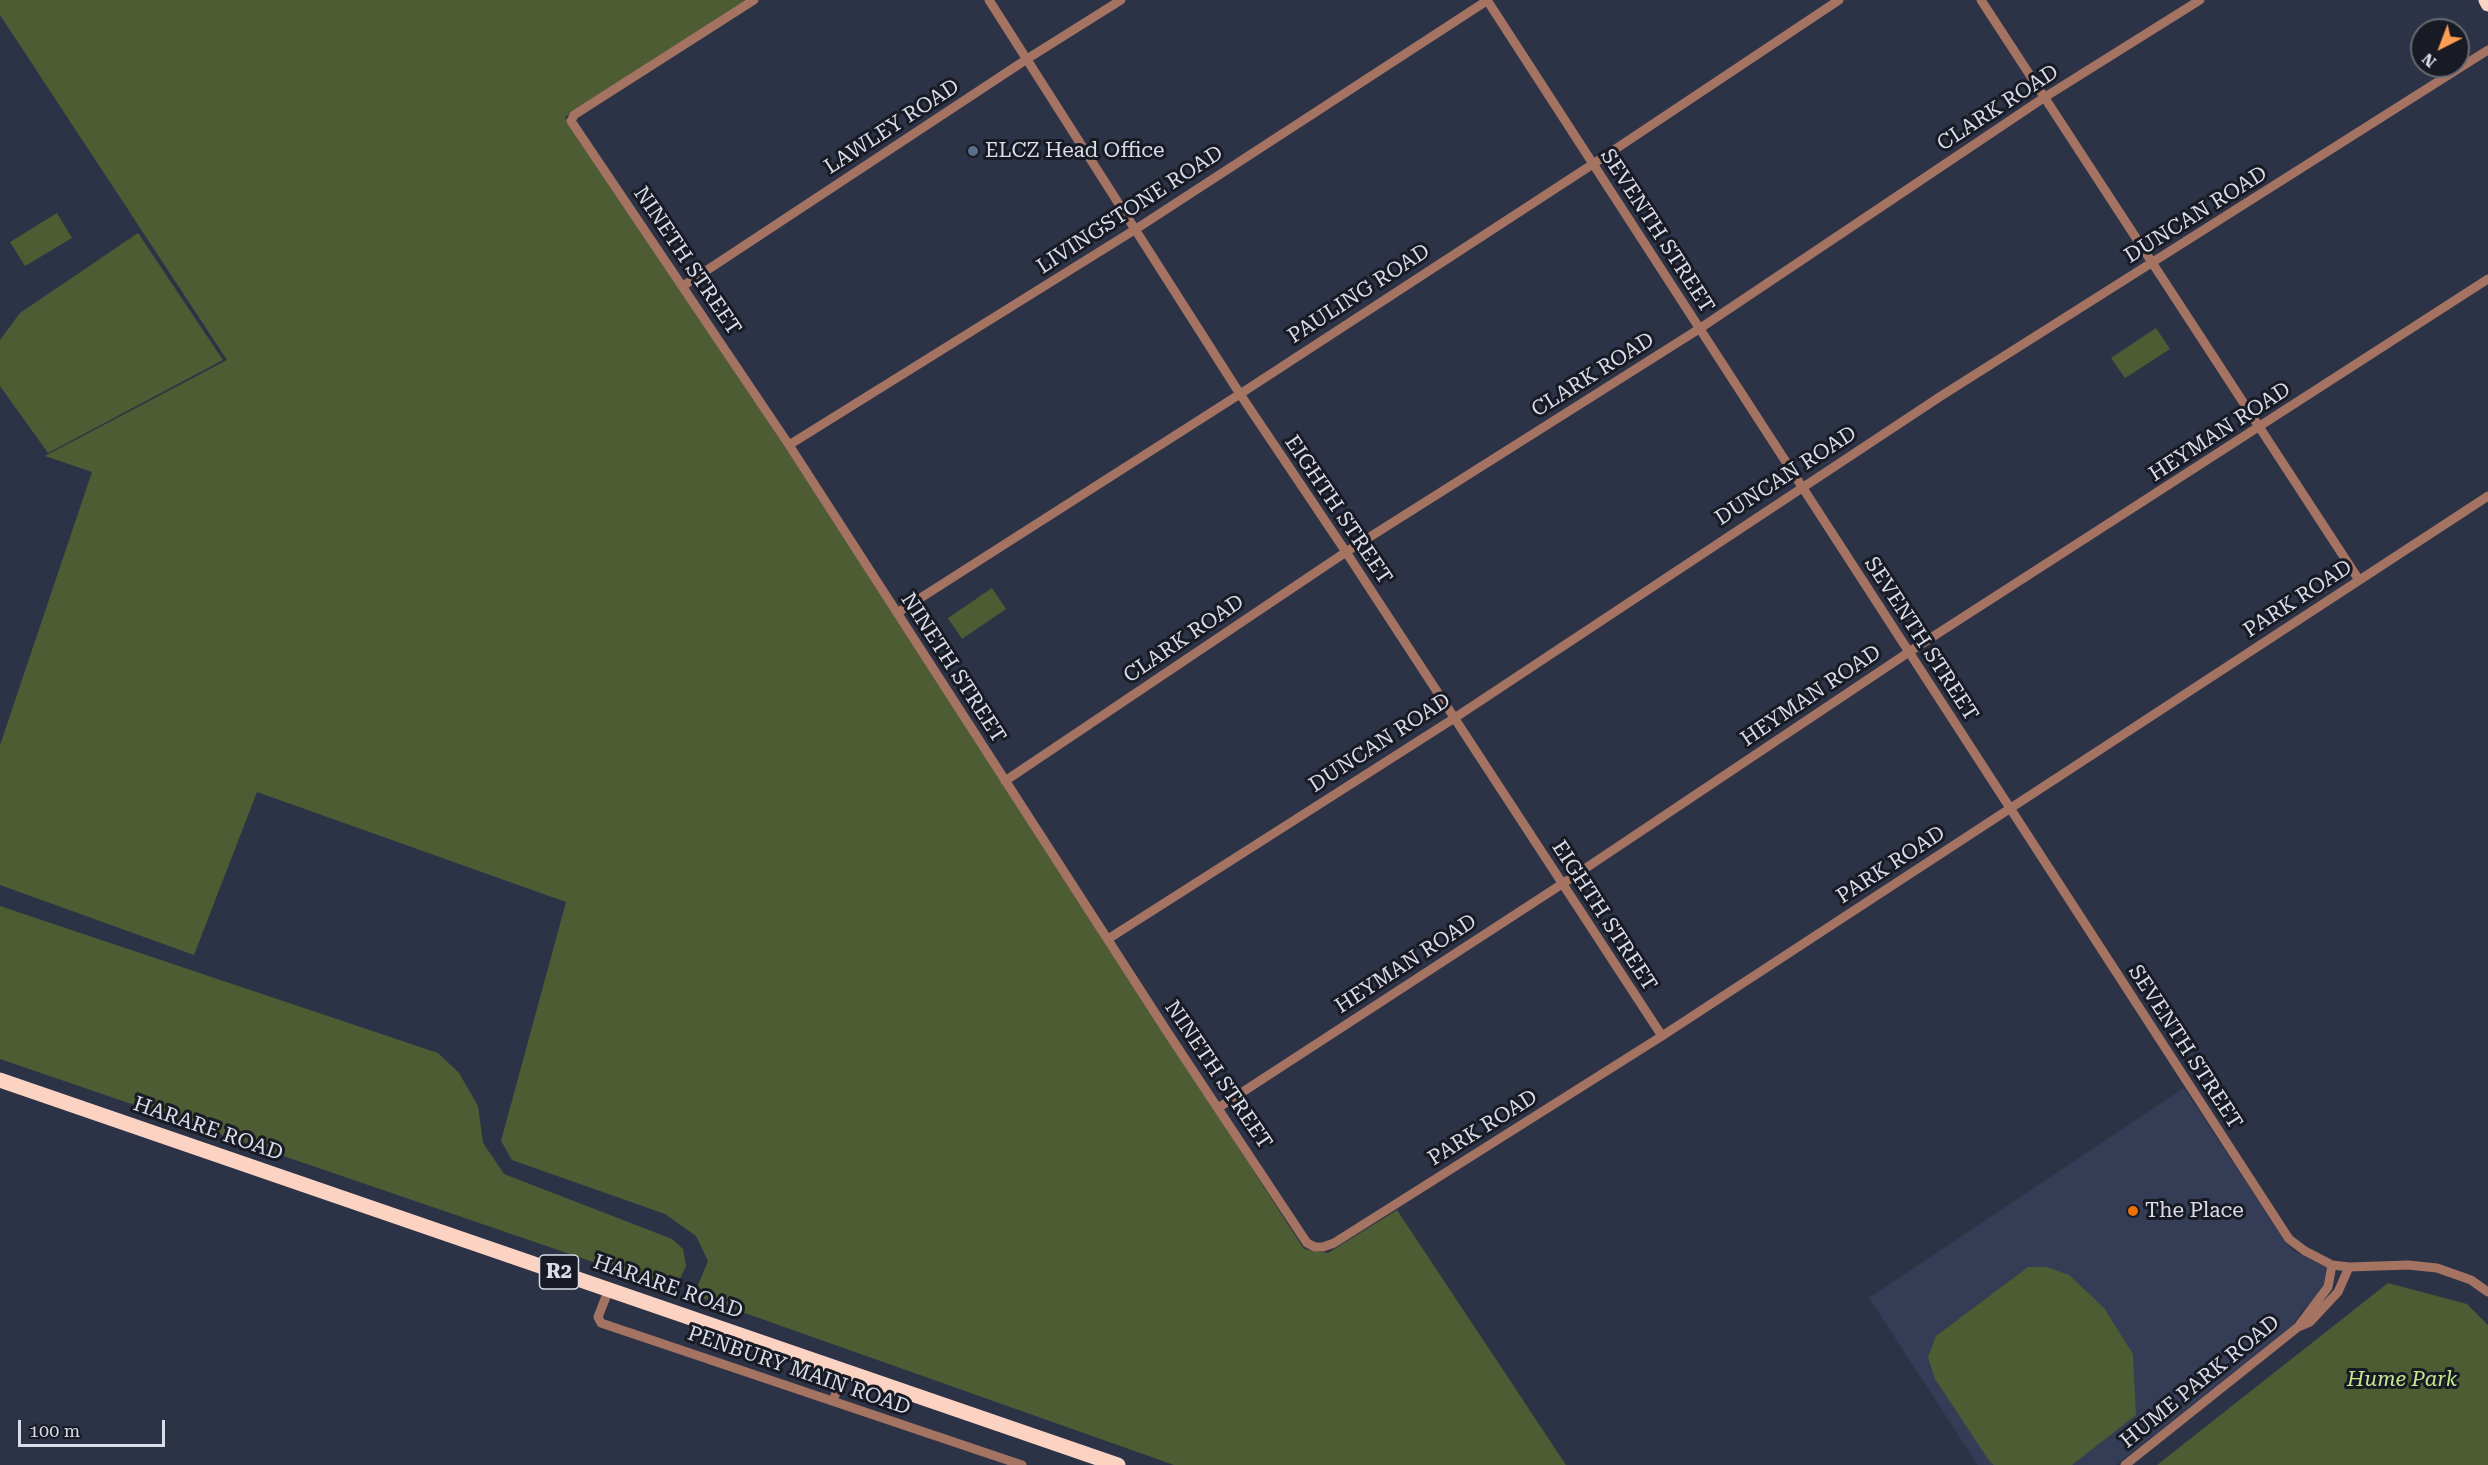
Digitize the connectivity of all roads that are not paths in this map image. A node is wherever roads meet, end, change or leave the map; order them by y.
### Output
1 (754, 0) edge
2 (989, 0) edge
3 (1121, 0) edge
4 (1487, 0) edge
5 (1839, 0) edge
6 (1981, 0) edge
7 (2200, 0) edge
8 (2486, 0) edge
9 (2488, 4) edge
10 (2488, 50) edge
11 (1027, 59) junction
12 (2045, 98) junction
13 (1593, 164) junction
14 (1136, 229) junction
15 (2153, 263) junction
16 (2488, 279) edge
17 (683, 286) junction
18 (1699, 329) junction
19 (1240, 394) junction
20 (2260, 428) junction
21 (789, 445) junction
22 (1801, 488) junction
23 (2488, 496) edge
24 (1346, 552) junction
25 (2359, 580) junction
26 (897, 613) junction
27 (1909, 652) junction
28 (1453, 719) junction
29 (1005, 781) junction
30 (2009, 809) junction
31 (1562, 884) junction
32 (1108, 939) junction
33 (1662, 1036) junction
34 (0, 1080) edge
35 (1218, 1108) junction
36 (1307, 1243) joint
37 (2332, 1265) junction
38 (2349, 1267) junction
39 (609, 1288) junction
40 (2488, 1292) edge
41 (2298, 1327) junction
42 (844, 1370) junction
43 (833, 1401) junction
44 (1022, 1465) edge
45 (1117, 1465) edge
46 (2125, 1465) edge

1 - 17 street, NINETH STREET
2 - 11 street, EIGHTH STREET
3 - 11 street, LAWLEY ROAD
4 - 13 street, SEVENTH STREET
4 - 14 street, LIVINGSTONE ROAD
5 - 13 street, PAULING ROAD
6 - 12 street
7 - 12 street, CLARK ROAD
8 - 9 highway
10 - 15 street, DUNCAN ROAD
11 - 14 street, EIGHTH STREET
11 - 17 street, LAWLEY ROAD
12 - 15 street
12 - 18 street, CLARK ROAD
13 - 18 street, SEVENTH STREET
13 - 19 street, PAULING ROAD
14 - 19 street, EIGHTH STREET
14 - 21 street, LIVINGSTONE ROAD
15 - 20 street
15 - 22 street, DUNCAN ROAD
16 - 20 street, HEYMAN ROAD
17 - 21 street, NINETH STREET
18 - 22 street, SEVENTH STREET
18 - 24 street, CLARK ROAD
19 - 24 street, EIGHTH STREET
19 - 26 street, PAULING ROAD
20 - 25 street
20 - 27 street, HEYMAN ROAD
21 - 26 street, NINETH STREET
22 - 27 street, SEVENTH STREET
22 - 28 street, DUNCAN ROAD
23 - 25 street, PARK ROAD
24 - 28 street, EIGHTH STREET
24 - 29 street, CLARK ROAD
25 - 30 street, PARK ROAD
26 - 29 street, NINETH STREET
27 - 30 street, SEVENTH STREET
27 - 31 street, HEYMAN ROAD
28 - 31 street, EIGHTH STREET
28 - 32 street, DUNCAN ROAD
29 - 32 street, NINETH STREET
30 - 33 street, PARK ROAD
30 - 37 street, SEVENTH STREET
31 - 33 street, EIGHTH STREET
31 - 35 street, HEYMAN ROAD
32 - 35 street, NINETH STREET
33 - 36 street, PARK ROAD
34 - 39 highway, HARARE ROAD / R2
35 - 36 street, NINETH STREET
37 - 38 street, SEVENTH STREET
37 - 41 street, HUME PARK ROAD
38 - 40 street
38 - 41 street, HUME PARK ROAD
39 - 42 highway, HARARE ROAD / R2
39 - 43 street, PENBURY MAIN ROAD
41 - 46 street, HUME PARK ROAD
42 - 43 street
42 - 45 highway, HARARE ROAD / R2
43 - 44 street, PENBURY MAIN ROAD

